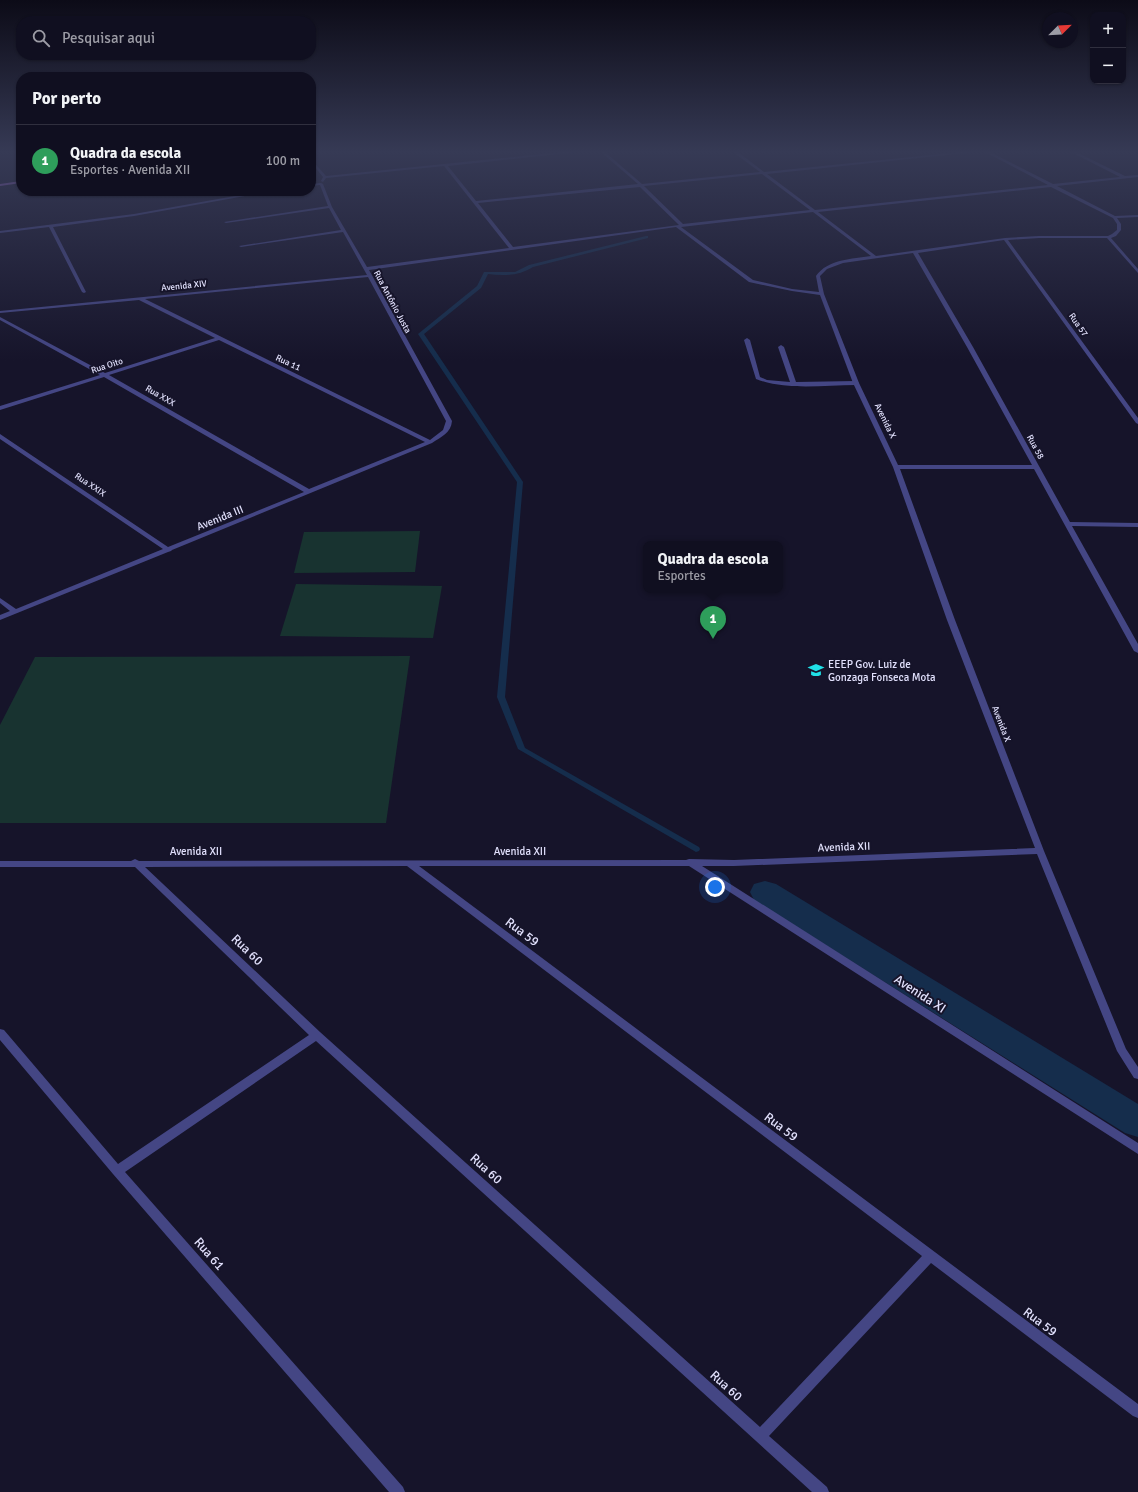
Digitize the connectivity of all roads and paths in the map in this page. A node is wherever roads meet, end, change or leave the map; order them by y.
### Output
1 (84, 222) edge
2 (339, 222) edge
3 (491, 222) edge
4 (676, 222) edge
5 (719, 222) edge
6 (829, 222) edge
7 (1117, 222) edge
8 (51, 226) junction
9 (680, 226) junction
10 (344, 231) junction
11 (0, 232) edge
12 (1108, 237) junction
13 (1004, 239) junction
14 (241, 246) dead end
15 (512, 248) junction
16 (915, 252) junction
17 (875, 257) junction
18 (366, 269) junction
19 (1138, 272) edge
20 (369, 276) junction
21 (84, 292) dead end
22 (822, 294) junction
23 (140, 298) junction
24 (0, 312) edge
25 (0, 318) edge
26 (218, 339) junction
27 (747, 340) dead end
28 (781, 347) dead end
29 (106, 376) junction
30 (793, 383) junction
31 (856, 383) junction
32 (0, 408) edge
33 (1138, 422) edge
34 (446, 432) joint
35 (0, 436) edge
36 (430, 442) junction
37 (896, 467) junction
38 (1036, 467) junction
39 (309, 492) junction
40 (1067, 524) junction
41 (1138, 525) edge
42 (169, 550) junction
43 (0, 600) edge
44 (15, 612) junction
45 (0, 618) edge
46 (1138, 651) edge
47 (1040, 851) junction
48 (135, 862) junction
49 (689, 862) junction
50 (408, 863) junction
51 (0, 864) edge
52 (0, 1033) edge
53 (316, 1035) junction
54 (1138, 1075) edge
55 (1138, 1149) edge
56 (117, 1171) junction
57 (929, 1257) junction
58 (1138, 1412) edge
59 (760, 1436) junction
60 (398, 1492) edge
61 (822, 1492) edge

1 - 8 street
2 - 10 street, Rua Antônio Justa
3 - 15 street
4 - 9 street
5 - 9 street
6 - 17 street
7 - 12 street
8 - 11 street
8 - 21 street
9 - 15 street
9 - 22 street
10 - 14 street
10 - 18 street, Rua Antônio Justa
12 - 13 street, Avenida X
12 - 19 street
13 - 16 street, Avenida X
13 - 33 street, Rua 57
15 - 18 street
16 - 17 street, Avenida X
16 - 38 street, Rua 58
17 - 22 street, Avenida X
18 - 20 street, Rua Antônio Justa
20 - 23 street, Avenida XIV
20 - 34 street, Rua Antônio Justa
22 - 31 street, Avenida X
23 - 24 street, Avenida XIV
23 - 26 street, Rua 11
25 - 29 street, Rua XXX
26 - 29 street, Rua Oito
26 - 36 street, Rua 11
27 - 30 street
28 - 30 street
29 - 32 street, Rua Oito
29 - 39 street, Rua XXX
30 - 31 street
31 - 37 street, Avenida X
34 - 36 street, Avenida III
35 - 42 street, Rua XXIX
36 - 39 street, Avenida III
37 - 38 street
37 - 47 street, Avenida X
38 - 40 street, Rua 58
39 - 42 street, Avenida III
40 - 41 street
40 - 46 street, Rua 58
42 - 44 street, Avenida III
43 - 44 street
44 - 45 street, Avenida III
47 - 49 street, Avenida XII
47 - 54 street
48 - 50 street, Avenida XII
48 - 51 street, Avenida XII
48 - 53 street, Rua 60
49 - 50 street, Avenida XII
49 - 55 street, Avenida XI
50 - 57 street, Rua 59
52 - 56 street, Rua 61
53 - 56 street
53 - 59 street, Rua 60
56 - 60 street, Rua 61
57 - 58 street, Rua 59
57 - 59 street
59 - 61 street, Rua 60

